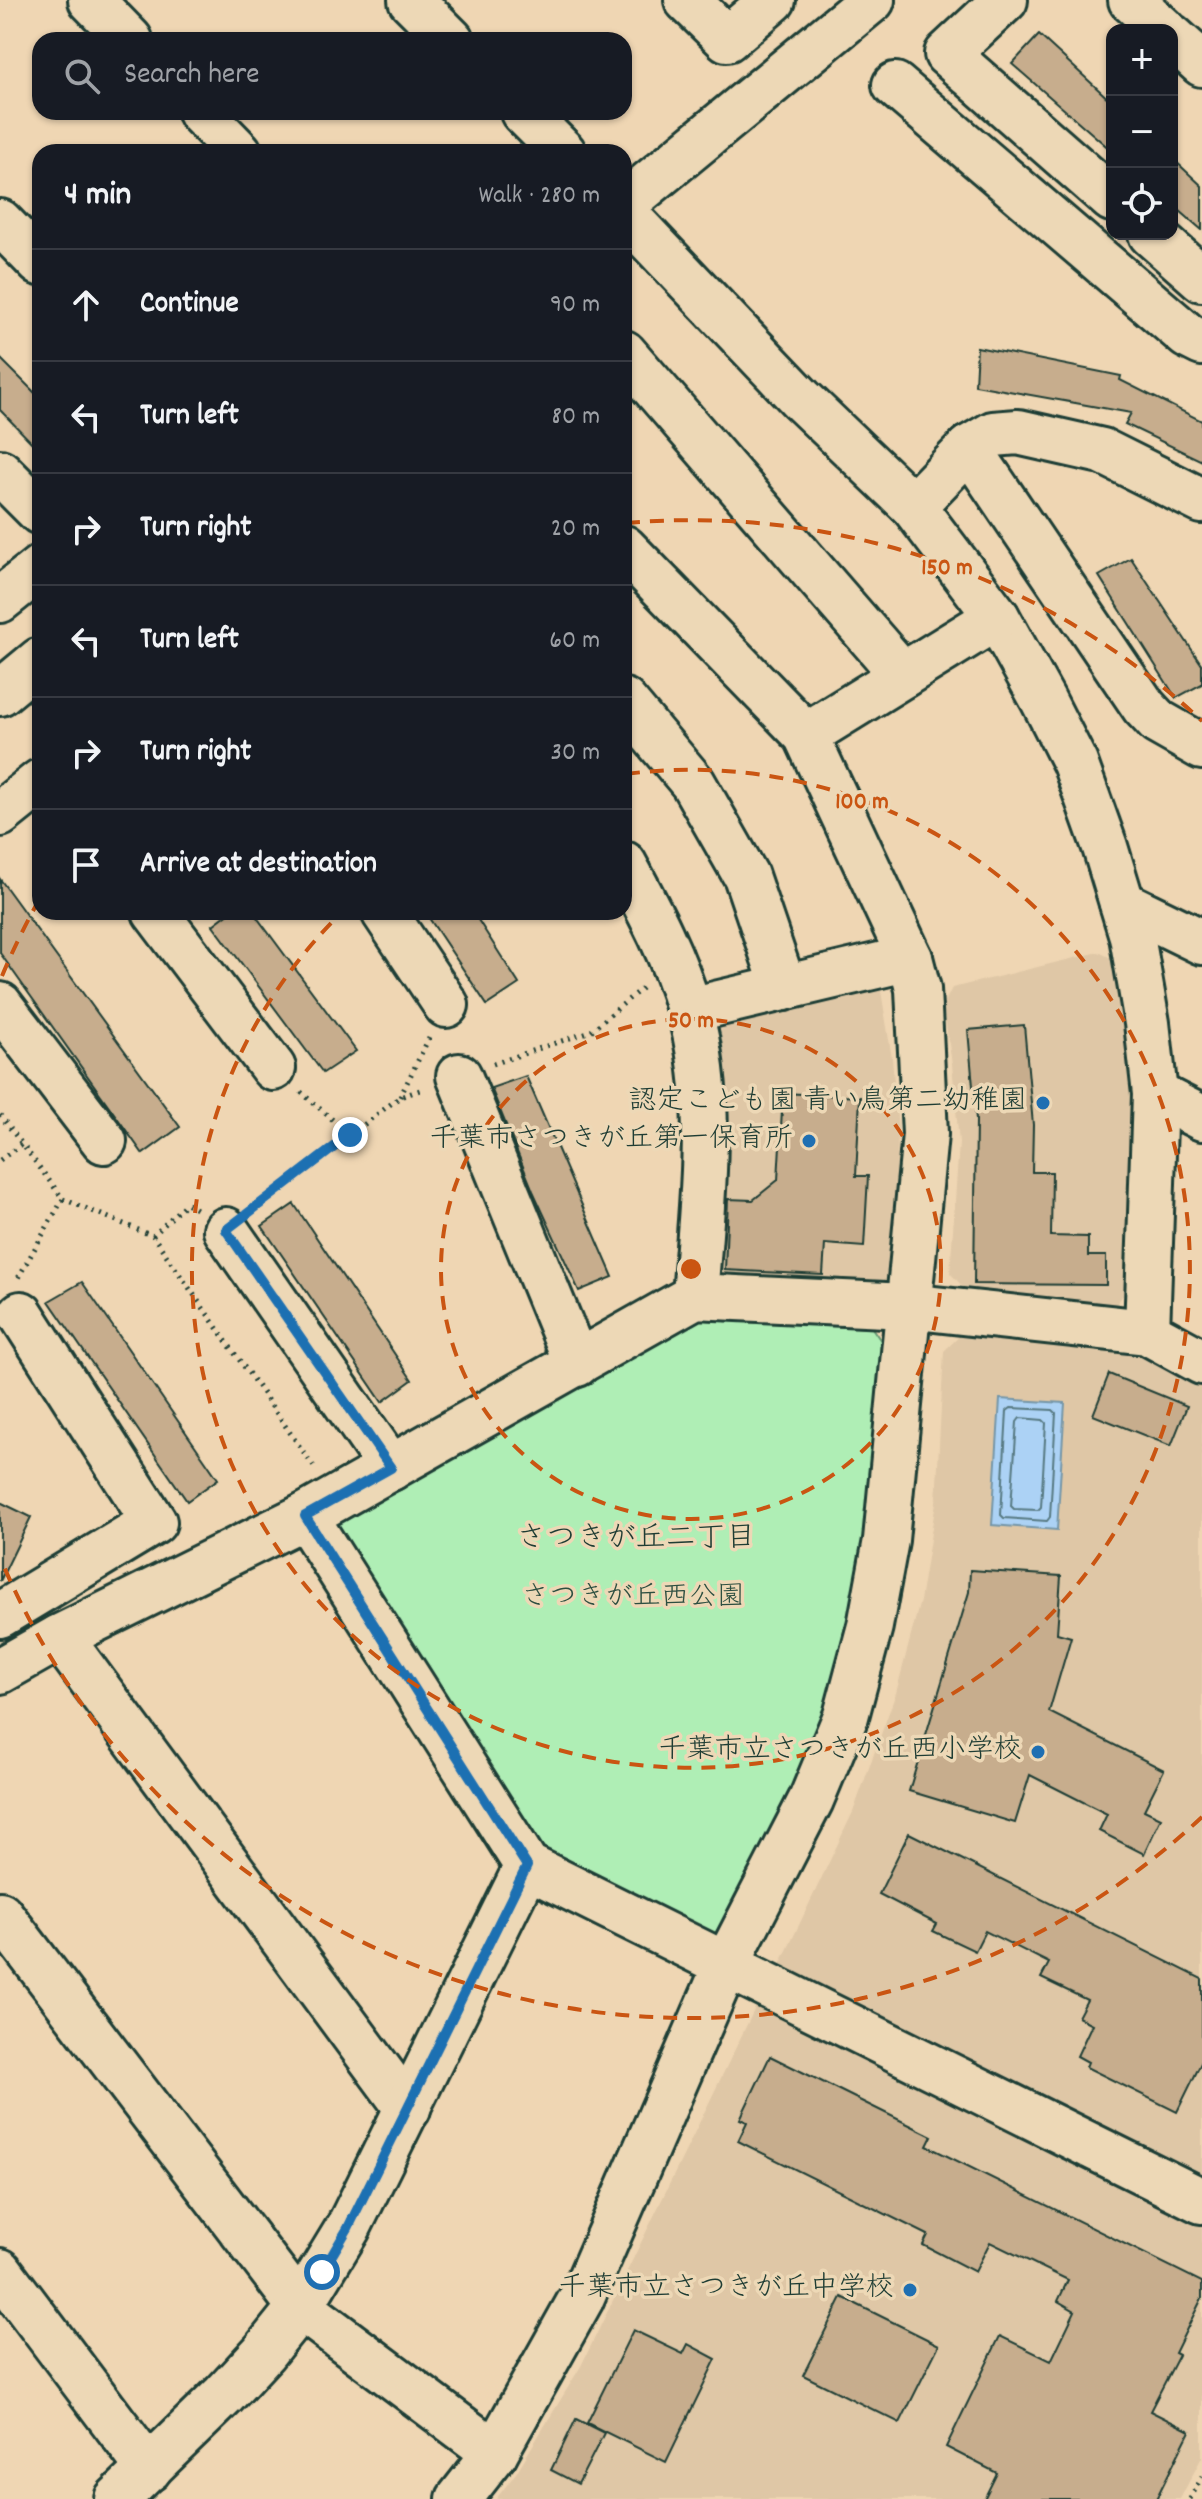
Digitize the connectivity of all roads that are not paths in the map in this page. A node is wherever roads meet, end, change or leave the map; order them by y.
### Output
1 (91, 0) edge
2 (411, 0) edge
3 (687, 0) edge
4 (773, 0) edge
5 (872, 0) edge
6 (1005, 0) edge
7 (1131, 0) edge
8 (1157, 24) edge
9 (122, 32) edge
10 (443, 32) edge
11 (1178, 42) edge
12 (1202, 64) edge
13 (895, 85) dead end
14 (208, 120) edge
15 (531, 120) edge
16 (231, 144) edge
17 (555, 144) edge
18 (1106, 194) edge
19 (632, 197) edge
20 (632, 221) edge
21 (0, 222) edge
22 (1158, 240) edge
23 (32, 255) edge
24 (1202, 279) edge
25 (1202, 343) edge
26 (632, 362) edge
27 (969, 448) junction
28 (0, 472) edge
29 (1202, 501) edge
30 (32, 504) edge
31 (913, 506) junction
32 (632, 556) edge
33 (32, 574) edge
34 (0, 600) edge
35 (997, 617) junction
36 (32, 667) edge
37 (903, 675) junction
38 (0, 693) edge
39 (632, 711) edge
40 (806, 735) junction
41 (1202, 747) edge
42 (32, 788) edge
43 (0, 814) edge
44 (632, 880) edge
45 (1122, 903) junction
46 (161, 920) edge
47 (389, 920) edge
48 (1202, 942) edge
49 (910, 958) junction
50 (784, 988) junction
51 (0, 1005) edge
52 (446, 1005) road end
53 (690, 1010) junction
54 (273, 1068) road end
55 (459, 1076) road end
56 (1155, 1094) junction
57 (1202, 1118) edge
58 (104, 1141) dead end
59 (226, 1230) road end
60 (695, 1296) junction
61 (907, 1306) junction
62 (21, 1314) road end
63 (1147, 1332) junction
64 (1202, 1362) edge
65 (577, 1364) junction
66 (391, 1468) junction
67 (320, 1507) junction
68 (9, 1600) edge
69 (60, 1637) junction
70 (0, 1671) edge
71 (527, 1866) junction
72 (0, 1914) edge
73 (726, 1965) junction
74 (408, 2109) junction
75 (1202, 2201) edge
76 (0, 2271) edge
77 (300, 2307) junction
78 (495, 2453) junction
79 (149, 2469) junction
80 (117, 2499) edge
81 (459, 2499) edge

1 - 9 street
2 - 10 street
3 - 4 street
5 - 19 street
6 - 18 street
7 - 8 street
11 - 12 street
13 - 25 street
14 - 16 street
15 - 17 street
20 - 31 street
21 - 23 street
22 - 24 street
26 - 37 street
27 - 29 street
27 - 31 street
27 - 41 street
28 - 30 street
31 - 35 street
32 - 40 street
33 - 34 street
35 - 37 street
35 - 45 street
36 - 38 street
37 - 40 street
39 - 50 street
40 - 49 street
42 - 43 street
44 - 53 street
45 - 48 street
45 - 56 street
46 - 54 street
47 - 52 street
49 - 50 street
49 - 61 street
50 - 53 street
51 - 58 street
53 - 60 street
55 - 65 street
56 - 57 street
56 - 63 street
59 - 66 street
60 - 61 street
60 - 65 street
61 - 63 street
61 - 73 street
62 - 68 street
63 - 64 street
65 - 66 street
66 - 67 street
67 - 69 street
67 - 71 street
69 - 70 street
69 - 74 street
71 - 73 street
71 - 74 street
72 - 77 street
73 - 75 street
73 - 78 street
74 - 77 street
76 - 79 street
77 - 78 street
77 - 79 street
78 - 81 street
79 - 80 street

